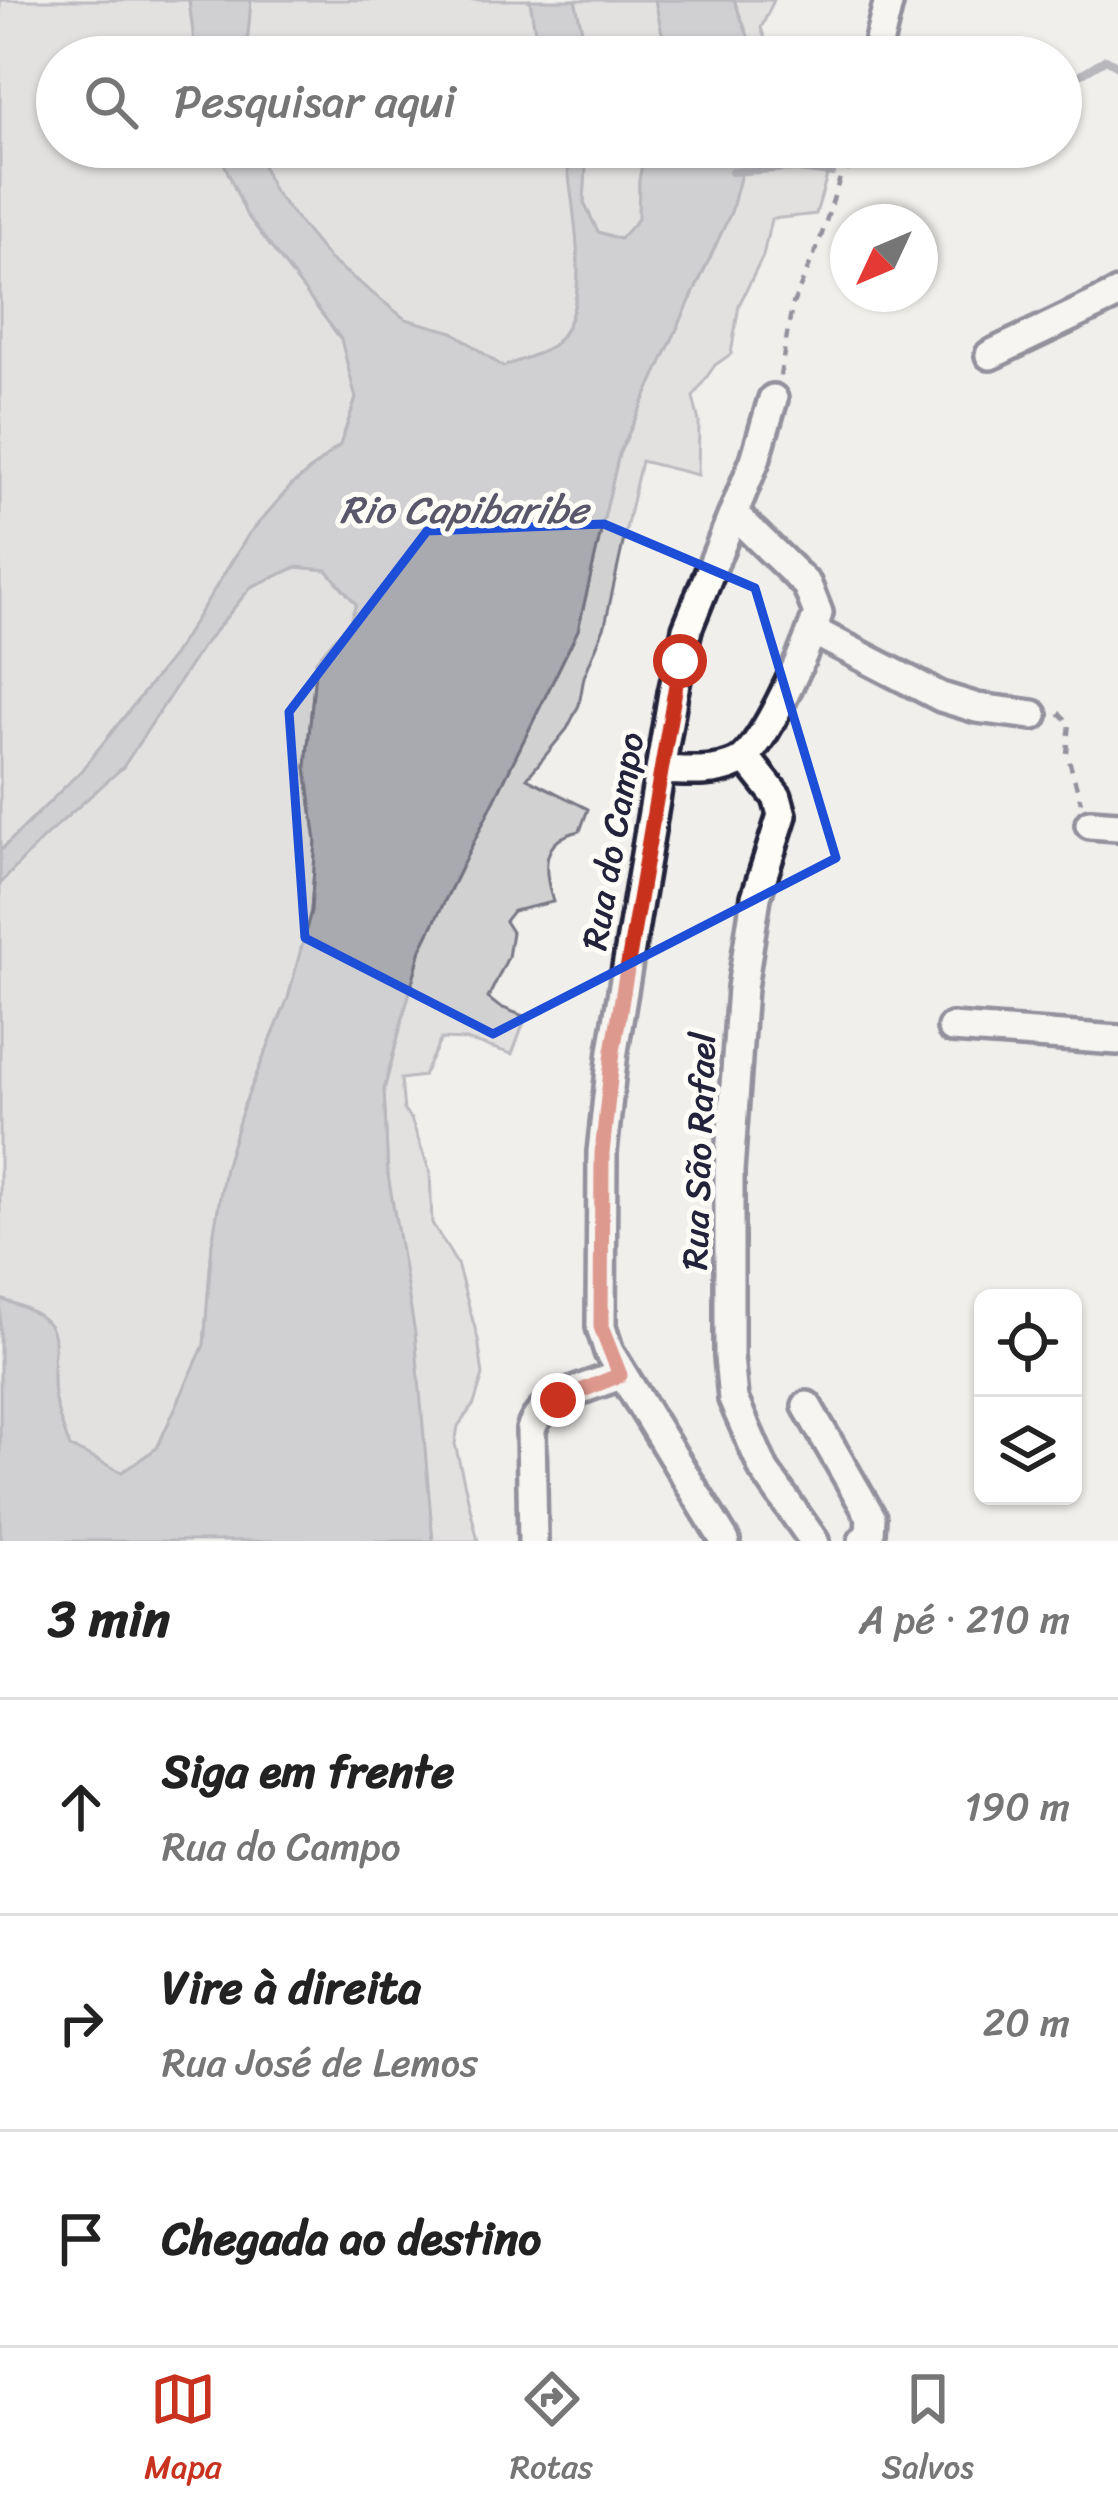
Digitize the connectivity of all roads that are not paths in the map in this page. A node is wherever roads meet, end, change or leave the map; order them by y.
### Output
1 (890, 0) edge
2 (881, 36) edge
3 (1118, 294) edge
4 (990, 355) dead end
5 (773, 399) road end
6 (734, 514) junction
7 (813, 631) junction
8 (1034, 716) road end
9 (746, 758) junction
10 (662, 770) junction
11 (952, 1028) dead end
12 (1118, 1040) edge
13 (620, 1375) junction
14 (807, 1406) dead end
15 (533, 1541) edge
16 (724, 1541) edge
17 (814, 1541) edge
18 (863, 1541) edge

1 - 2 street
3 - 4 street
5 - 6 street, Rua do Campo
6 - 7 street
6 - 10 street, Rua do Campo
7 - 8 street
7 - 9 street
9 - 10 street
9 - 17 street, Rua São Rafael
10 - 13 street, Rua do Campo
11 - 12 street
13 - 15 street
13 - 16 street, Rua do Campo
14 - 18 street

